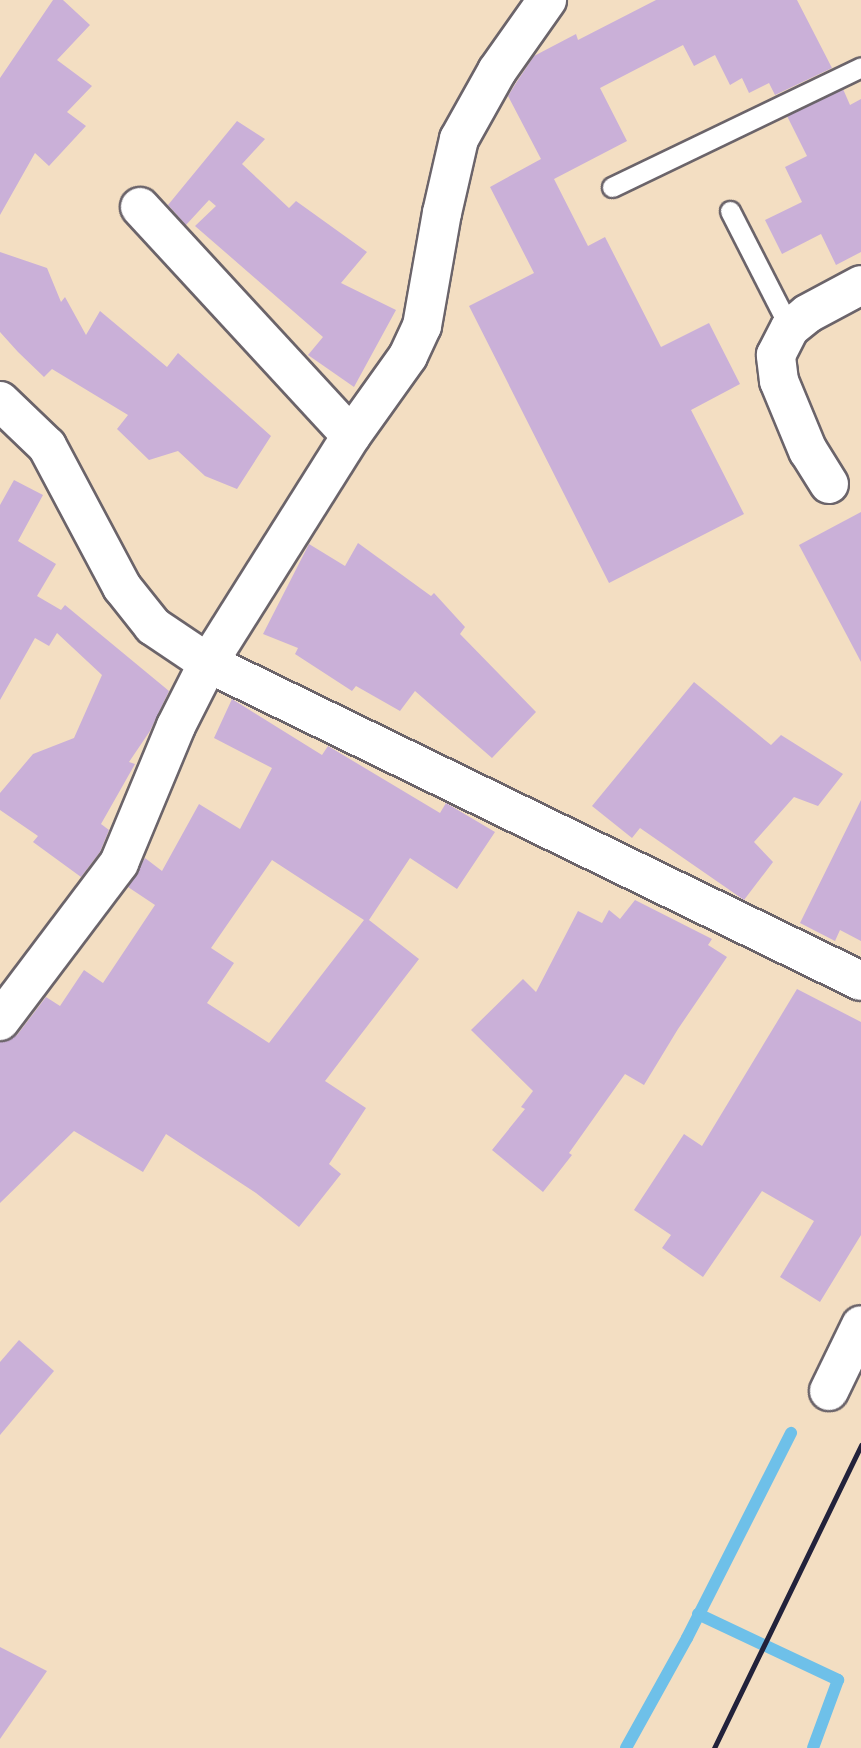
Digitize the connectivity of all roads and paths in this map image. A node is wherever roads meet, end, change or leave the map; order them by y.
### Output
1 (547, 0) edge
2 (861, 67) edge
3 (612, 187) dead end
4 (140, 207) dead end
5 (730, 211) dead end
6 (861, 285) edge
7 (790, 328) junction
8 (0, 401) edge
9 (351, 436) junction
10 (829, 484) dead end
11 (208, 663) junction
12 (861, 981) edge
13 (0, 1021) edge
14 (861, 1325) edge
15 (829, 1391) dead end

1 - 9 street
2 - 3 lane
4 - 9 street
5 - 7 lane
6 - 7 street
7 - 10 street
8 - 11 street
9 - 11 street
11 - 12 street
11 - 13 street
14 - 15 street

